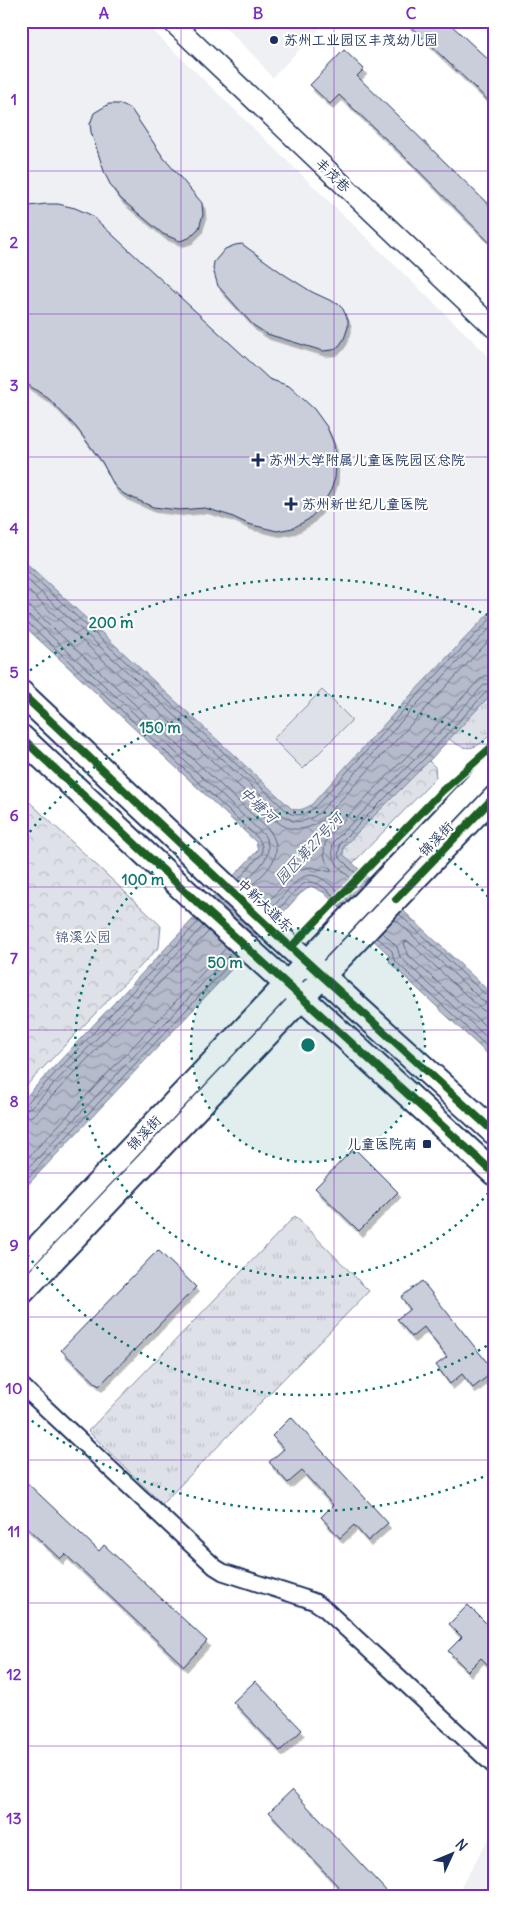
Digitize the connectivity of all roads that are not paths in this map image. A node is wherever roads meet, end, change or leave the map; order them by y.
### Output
1 (171, 21) edge
2 (494, 328) edge
3 (21, 693) edge
4 (21, 737) edge
5 (494, 764) edge
6 (494, 797) edge
7 (315, 969) junction
8 (294, 992) junction
9 (494, 1132) edge
10 (494, 1173) edge
11 (21, 1263) edge
12 (21, 1295) edge
13 (21, 1385) edge
14 (494, 1766) edge

1 - 2 street, 丰茂巷
3 - 7 main road, 中新大道东
4 - 8 main road
5 - 7 main road, 锦溪街
6 - 7 main road, 锦溪街
7 - 8 main road, 锦溪街
7 - 9 main road, 中新大道东
8 - 10 main road
8 - 11 main road, 锦溪街
8 - 12 main road, 锦溪街
13 - 14 street

